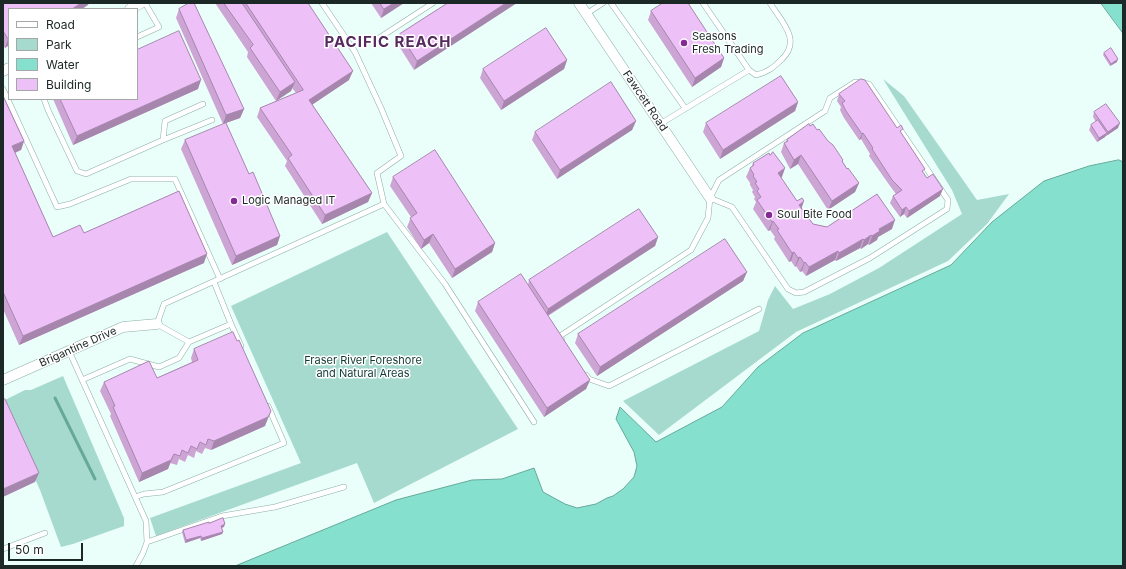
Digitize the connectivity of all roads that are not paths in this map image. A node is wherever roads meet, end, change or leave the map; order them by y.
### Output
1 (145, 3) edge
2 (322, 3) edge
3 (433, 3) edge
4 (579, 3) edge
5 (602, 3) edge
6 (611, 3) edge
7 (703, 3) edge
8 (770, 3) edge
9 (586, 14) junction
10 (138, 38) edge
11 (379, 38) dead end
12 (749, 70) junction
13 (3, 89) edge
14 (8, 100) edge
15 (8, 100) edge
16 (44, 100) edge
17 (203, 104) dead end
18 (685, 108) junction
19 (212, 120) dead end
20 (660, 124) junction
21 (163, 140) junction
22 (710, 198) junction
23 (384, 204) junction
24 (220, 279) junction
25 (214, 282) junction
26 (759, 309) dead end
27 (156, 324) junction
28 (231, 324) junction
29 (189, 342) junction
30 (564, 342) edge
31 (69, 351) junction
32 (244, 352) edge
33 (581, 367) edge
34 (3, 380) edge
35 (82, 380) junction
36 (265, 401) edge
37 (534, 422) dead end
38 (344, 487) dead end
39 (135, 497) junction
40 (45, 533) dead end
41 (147, 542) junction
42 (3, 549) edge
43 (136, 566) edge

1 - 10 lane
2 - 23 lane
3 - 11 lane
4 - 9 street, Fawcett Road
5 - 9 lane
6 - 18 lane
7 - 12 lane
8 - 12 lane
9 - 20 street, Fawcett Road
12 - 18 lane
13 - 15 lane
14 - 24 lane
16 - 21 lane
17 - 21 lane
18 - 20 lane
19 - 21 lane
20 - 22 street, Fawcett Road
22 - 22 lane
22 - 30 lane
23 - 24 lane
23 - 37 lane
24 - 25 lane
25 - 27 lane
25 - 28 lane
26 - 33 lane
27 - 29 lane
27 - 31 street, Brigantine Drive
28 - 29 lane
28 - 32 lane
29 - 35 lane
31 - 34 street, Brigantine Drive
31 - 35 lane
35 - 39 lane
36 - 39 lane
38 - 41 lane
39 - 41 lane
40 - 42 lane
41 - 43 lane

